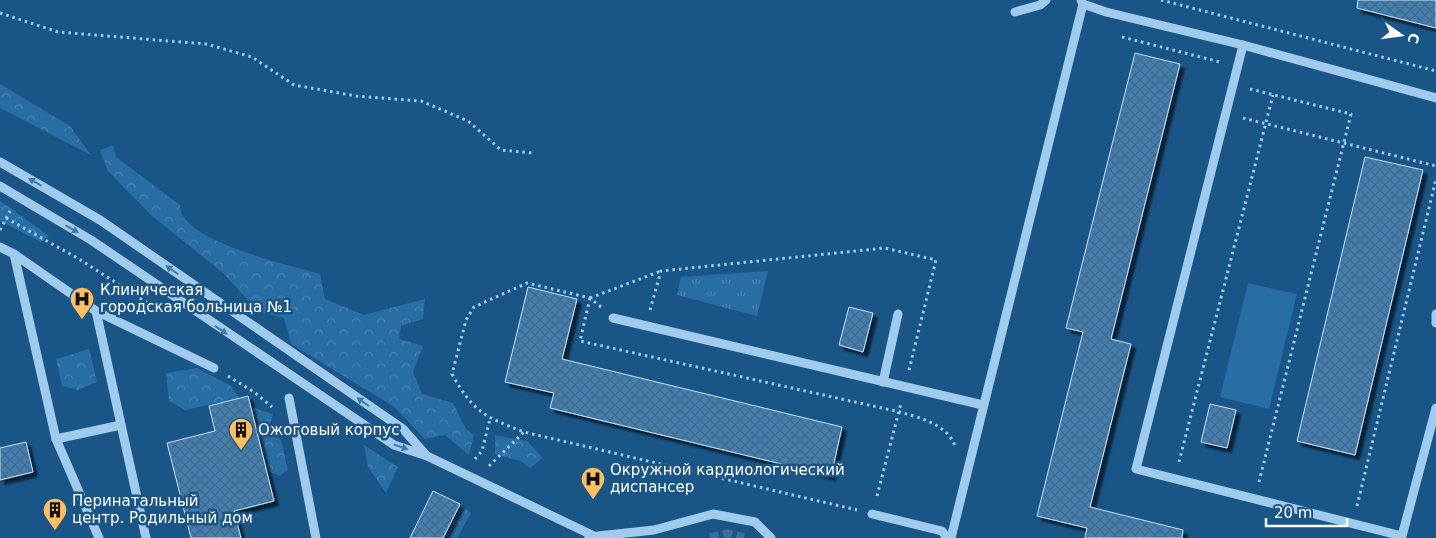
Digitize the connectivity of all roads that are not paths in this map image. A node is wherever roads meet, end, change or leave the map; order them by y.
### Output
1 (1046, 0) edge
2 (1082, 2) edge
3 (1015, 12) dead end
4 (1243, 45) junction
5 (1436, 98) edge
6 (0, 162) edge
7 (0, 186) edge
8 (0, 247) edge
9 (14, 254) junction
10 (96, 311) junction
11 (898, 314) dead end
12 (1436, 314) edge
13 (613, 318) dead end
14 (1436, 323) edge
15 (214, 368) road end
16 (883, 382) junction
17 (289, 398) dead end
18 (983, 405) junction
19 (1436, 408) edge
20 (121, 425) junction
21 (56, 439) junction
22 (427, 456) junction
23 (872, 514) road end
24 (590, 537) edge
25 (617, 537) edge
26 (99, 538) edge
27 (146, 538) edge
28 (316, 538) edge
29 (771, 538) edge
30 (947, 538) edge
31 (951, 538) edge

1 - 3 lane
2 - 4 lane
2 - 18 lane
4 - 5 lane
4 - 19 lane
22 -> 6 lane
7 -> 22 lane
8 - 9 lane
9 - 10 lane
9 - 21 lane
10 - 15 lane
10 - 20 lane
11 - 16 lane
12 - 14 lane
13 - 16 lane
16 - 18 lane
17 - 28 lane
18 - 31 lane
20 - 21 lane
20 - 27 lane
21 - 26 lane
22 - 24 lane
23 - 30 lane
24 - 25 lane
25 - 29 lane

